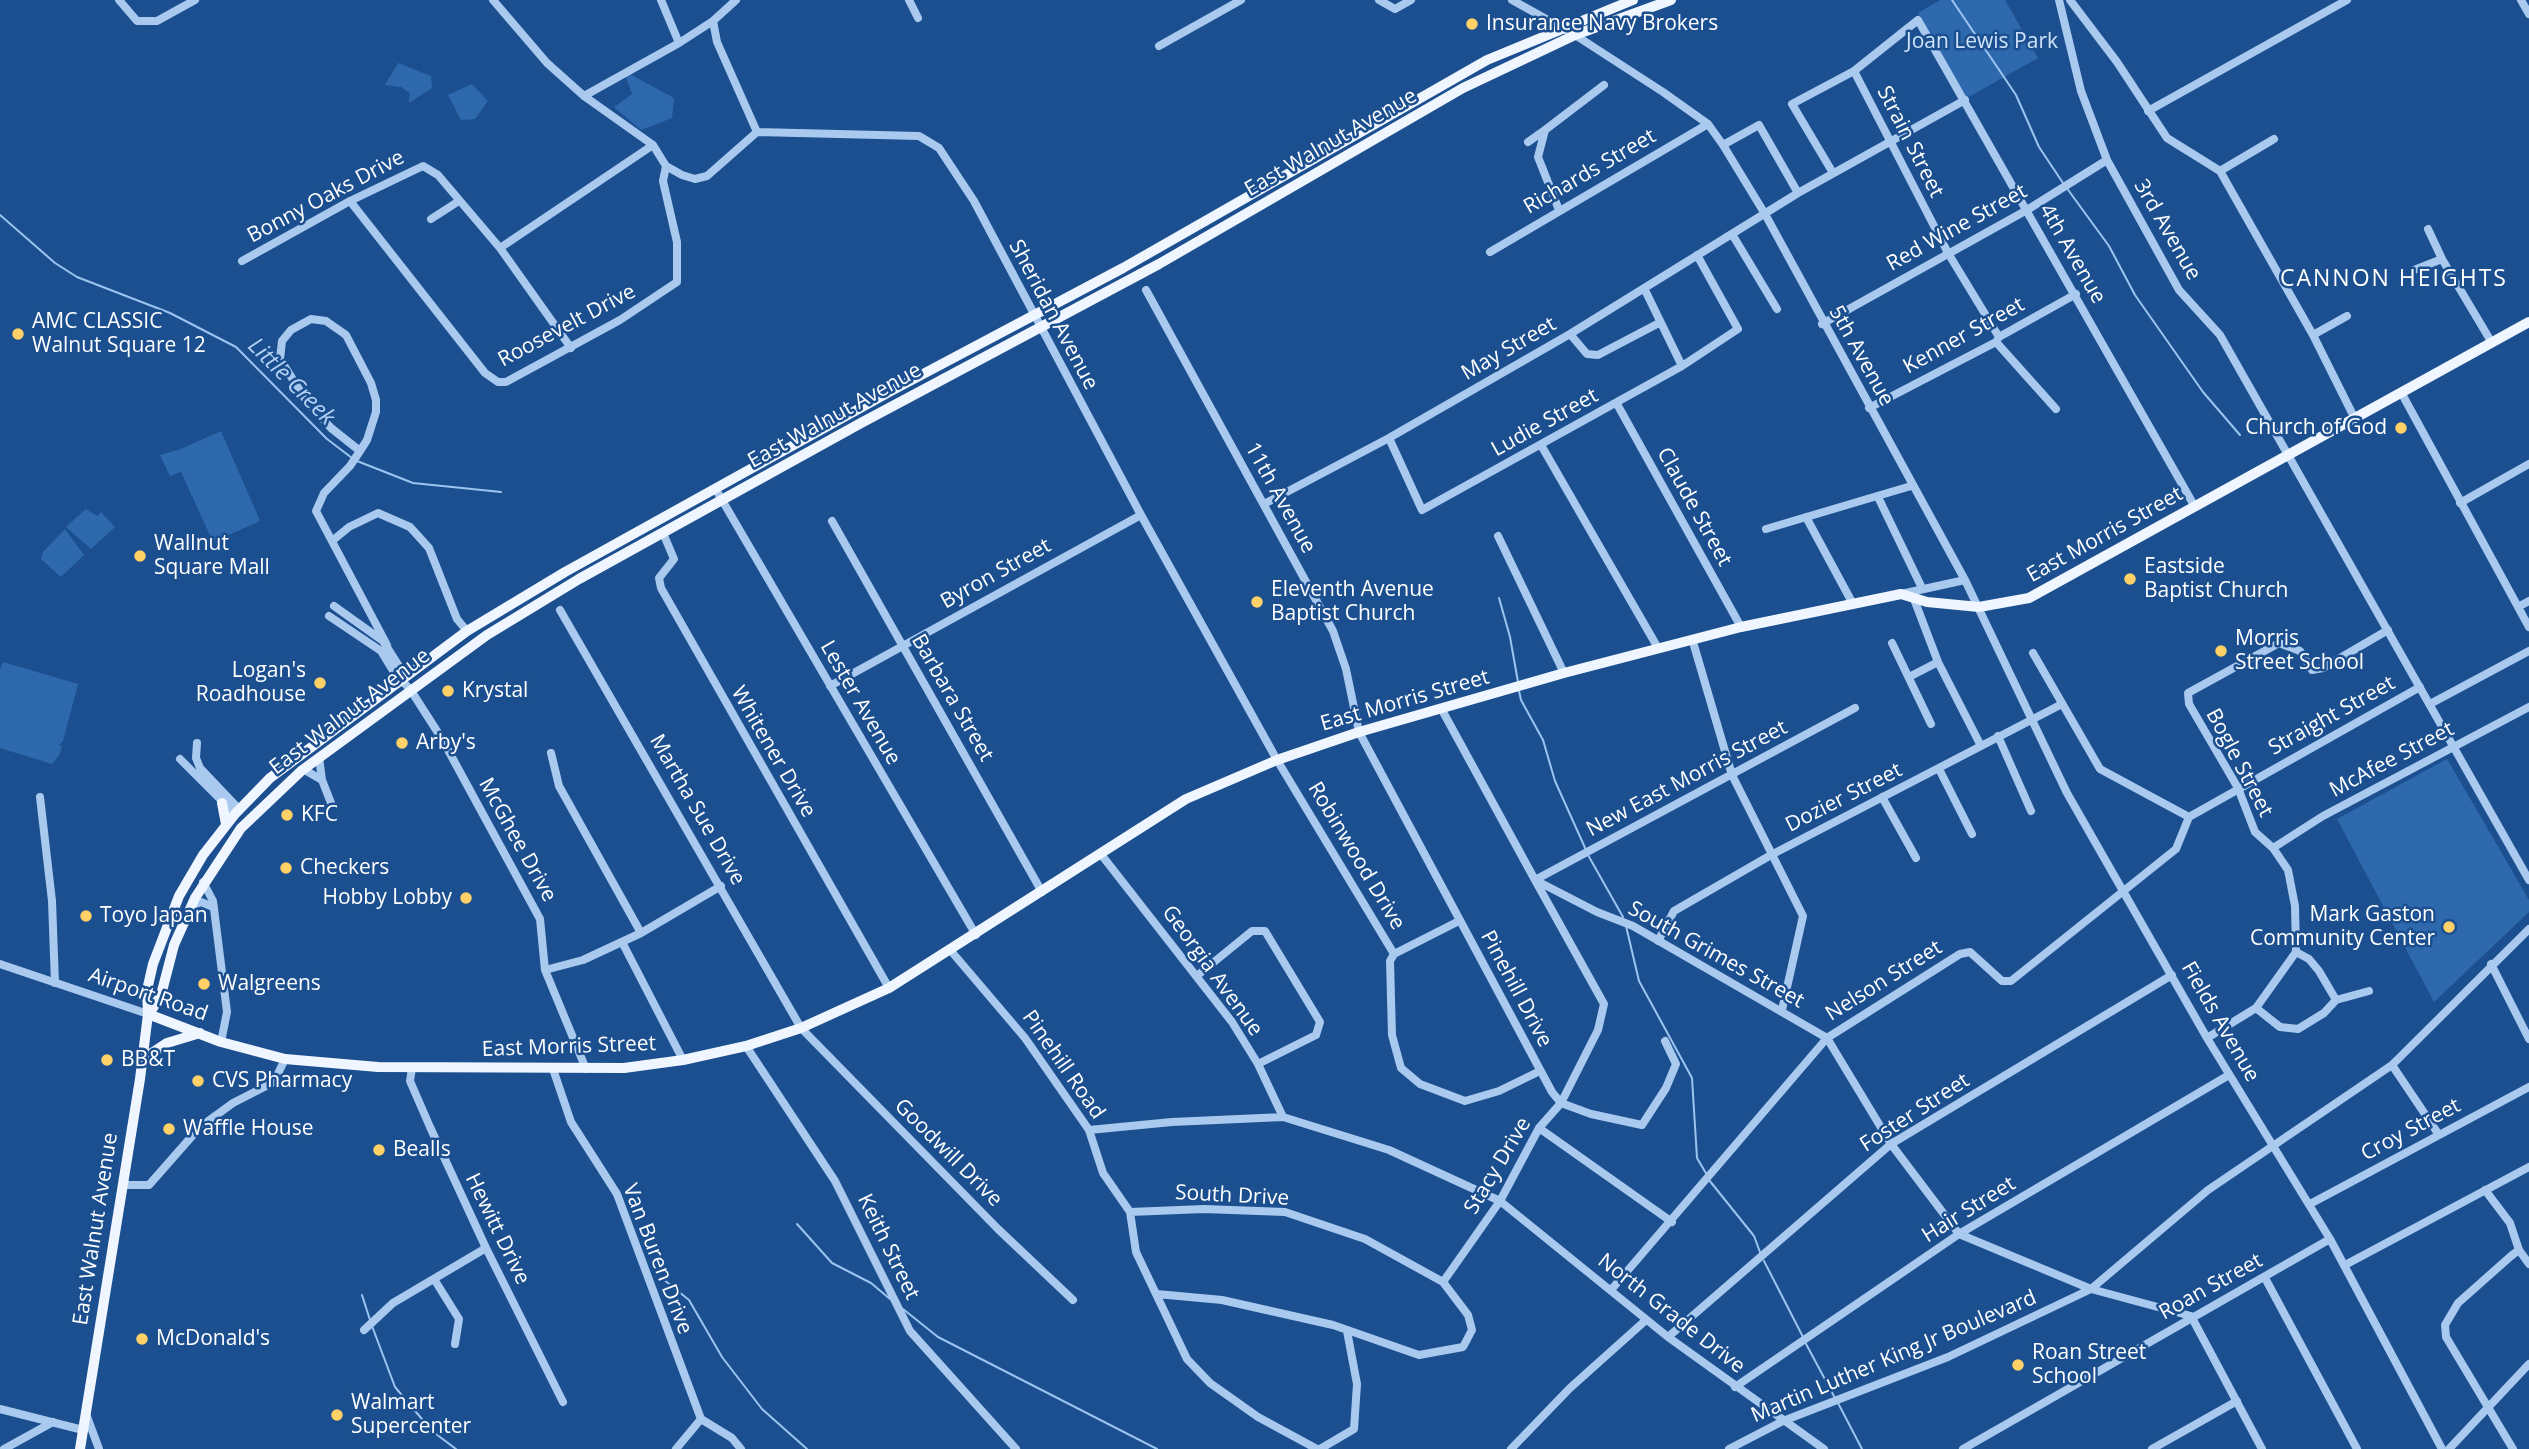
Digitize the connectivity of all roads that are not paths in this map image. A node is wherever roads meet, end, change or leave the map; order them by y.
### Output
1 (119, 0) edge
2 (195, 0) edge
3 (493, 0) edge
4 (661, 0) edge
5 (736, 0) edge
6 (909, 0) edge
7 (1241, 0) edge
8 (1379, 0) edge
9 (1411, 0) edge
10 (1512, 0) edge
11 (1633, 0) edge
12 (1671, 0) edge
13 (2059, 0) edge
14 (2070, 0) edge
15 (2347, 0) edge
16 (2521, 0) edge
17 (2529, 14) edge
18 (918, 18) dead end
19 (713, 21) junction
20 (1560, 27) junction
21 (1576, 35) junction
22 (679, 43) junction
23 (1159, 46) dead end
24 (1854, 71) junction
25 (1604, 85) dead end
26 (584, 96) junction
27 (1965, 100) junction
28 (2148, 111) junction
29 (1708, 124) junction
30 (1545, 130) junction
31 (757, 132) junction
32 (2274, 139) dead end
33 (1528, 142) junction
34 (1889, 144) junction
35 (653, 145) junction
36 (1541, 145) junction
37 (1723, 145) junction
38 (1538, 157) junction
39 (2107, 160) junction
40 (666, 166) junction
41 (2220, 171) junction
42 (1833, 173) junction
43 (1797, 193) junction
44 (350, 201) junction
45 (459, 201) junction
46 (1237, 203) junction
47 (1559, 210) junction
48 (2027, 210) junction
49 (1765, 214) junction
50 (1244, 216) junction
51 (431, 219) dead end
52 (2428, 229) dead end
53 (1732, 234) junction
54 (500, 248) junction
55 (1490, 251) dead end
56 (1948, 253) junction
57 (1697, 255) junction
58 (2442, 259) junction
59 (242, 261) dead end
60 (2414, 270) dead end
61 (1644, 288) junction
62 (1146, 290) dead end
63 (2076, 294) junction
64 (1777, 309) dead end
65 (1033, 315) junction
66 (2347, 316) dead end
67 (2529, 322) edge
68 (1659, 323) junction
69 (1822, 324) junction
70 (1039, 328) junction
71 (1570, 334) junction
72 (2313, 335) junction
73 (1997, 339) junction
74 (2492, 344) junction
75 (571, 348) junction
76 (1682, 366) junction
77 (2402, 394) junction
78 (1616, 404) junction
79 (1869, 408) junction
80 (2056, 409) dead end
81 (2355, 419) junction
82 (1389, 438) junction
83 (1541, 445) junction
84 (360, 451) junction
85 (2289, 456) junction
86 (2529, 464) edge
87 (1911, 486) junction
88 (715, 488) junction
89 (1878, 497) junction
90 (723, 500) junction
91 (2460, 503) junction
92 (1264, 504) junction
93 (2195, 507) junction
94 (1141, 515) junction
95 (1806, 517) junction
96 (832, 521) dead end
97 (1766, 529) dead end
98 (663, 533) junction
99 (1498, 536) dead end
100 (332, 541) junction
101 (1965, 580) junction
102 (1922, 588) junction
103 (1901, 594) junction
104 (1914, 599) junction
105 (2529, 601) edge
106 (1853, 604) junction
107 (334, 606) dead end
108 (1979, 607) junction
109 (2518, 607) junction
110 (560, 610) dead end
111 (329, 616) dead end
112 (1741, 627) junction
113 (2529, 627) edge
114 (2388, 630) junction
115 (467, 631) junction
116 (1693, 642) junction
117 (1892, 643) dead end
118 (387, 645) junction
119 (902, 646) junction
120 (1658, 648) junction
121 (2529, 651) edge
122 (2033, 653) dead end
123 (1938, 663) junction
124 (1564, 673) junction
125 (1909, 677) junction
126 (402, 678) junction
127 (830, 685) junction
128 (2420, 687) junction
129 (411, 689) junction
130 (2062, 704) junction
131 (2430, 704) junction
132 (2529, 707) edge
133 (1854, 708) dead end
134 (1442, 710) junction
135 (2033, 719) junction
136 (1931, 724) dead end
137 (1359, 732) junction
138 (1998, 736) junction
139 (197, 743) dead end
140 (1981, 746) junction
141 (2454, 747) junction
142 (551, 753) dead end
143 (319, 757) junction
144 (180, 759) dead end
145 (1277, 760) junction
146 (303, 769) junction
147 (1939, 769) junction
148 (1732, 775) junction
149 (323, 780) junction
150 (2238, 788) junction
151 (40, 797) dead end
152 (1882, 797) junction
153 (222, 803) junction
154 (331, 803) dead end
155 (237, 811) junction
156 (2031, 811) dead end
157 (2189, 817) junction
158 (226, 824) junction
159 (1972, 834) dead end
160 (2273, 848) junction
161 (1100, 853) junction
162 (1772, 855) junction
163 (1916, 858) dead end
164 (1535, 880) junction
165 (2529, 880) edge
166 (203, 882) junction
167 (721, 886) junction
168 (2123, 891) junction
169 (1042, 892) junction
170 (191, 906) junction
171 (213, 907) junction
172 (1460, 921) junction
173 (2529, 929) edge
174 (641, 933) junction
175 (976, 935) junction
176 (1658, 941) junction
177 (622, 942) junction
178 (951, 951) junction
179 (2296, 952) junction
180 (1394, 954) junction
181 (0, 964) edge
182 (2491, 964) junction
183 (545, 970) junction
184 (1198, 975) junction
185 (2172, 975) junction
186 (55, 983) junction
187 (889, 988) junction
188 (2369, 991) dead end
189 (2336, 1000) junction
190 (2256, 1008) junction
191 (1782, 1010) junction
192 (148, 1014) junction
193 (801, 1028) junction
194 (200, 1034) junction
195 (1827, 1038) junction
196 (2207, 1038) junction
197 (2529, 1038) edge
198 (1665, 1041) dead end
199 (221, 1042) junction
200 (746, 1046) junction
201 (143, 1059) junction
202 (285, 1059) junction
203 (683, 1060) junction
204 (1258, 1064) junction
205 (2392, 1065) junction
206 (412, 1068) junction
207 (553, 1069) junction
208 (586, 1069) junction
209 (1540, 1071) junction
210 (2229, 1075) junction
211 (2529, 1087) edge
212 (1561, 1103) junction
213 (1283, 1117) junction
214 (1539, 1128) junction
215 (1088, 1130) junction
216 (2439, 1135) junction
217 (1891, 1144) junction
218 (2275, 1147) junction
219 (2529, 1167) edge
220 (123, 1185) junction
221 (2485, 1190) junction
222 (1500, 1201) junction
223 (2310, 1204) junction
224 (1129, 1212) junction
225 (1672, 1222) junction
226 (1959, 1234) junction
227 (2330, 1239) junction
228 (486, 1248) junction
229 (2519, 1250) junction
230 (2529, 1264) edge
231 (2345, 1265) junction
232 (2265, 1278) junction
233 (434, 1279) junction
234 (1443, 1282) junction
235 (2091, 1289) junction
236 (1611, 1290) junction
237 (1157, 1294) junction
238 (1073, 1300) dead end
239 (2191, 1317) junction
240 (1646, 1320) junction
241 (364, 1330) dead end
242 (1347, 1331) junction
243 (1668, 1337) junction
244 (455, 1344) dead end
245 (2529, 1364) edge
246 (1735, 1387) junction
247 (2237, 1401) junction
248 (563, 1402) dead end
249 (2487, 1408) junction
250 (0, 1409) edge
251 (86, 1414) junction
252 (701, 1419) junction
253 (1783, 1421) junction
254 (53, 1422) junction
255 (83, 1430) junction
256 (4, 1449) edge
257 (80, 1449) edge
258 (99, 1449) edge
259 (676, 1449) edge
260 (741, 1449) edge
261 (1016, 1449) edge
262 (1318, 1449) edge
263 (1511, 1449) edge
264 (1729, 1449) edge
265 (1824, 1449) edge
266 (1963, 1449) edge
267 (2152, 1449) edge
268 (2262, 1449) edge
269 (2357, 1449) edge
270 (2442, 1449) edge
271 (2449, 1449) edge
272 (2513, 1449) edge

1 - 2 street
3 - 26 street
4 - 22 street
5 - 19 street
6 - 18 street
7 - 23 street
8 - 9 street
10 - 20 street
11 - 20 main road, East Walnut Avenue
12 - 21 main road, East Walnut Avenue
13 - 39 street, 3rd Avenue
14 - 28 street
15 - 28 street
16 - 17 street
19 - 22 street
19 - 31 street
20 - 21 street
20 - 46 main road, East Walnut Avenue
21 - 29 street
21 - 50 main road, East Walnut Avenue
22 - 26 street
24 - 27 street, 4th Avenue
24 - 34 street, Strain Street
24 - 42 street
25 - 30 street
26 - 35 street
27 - 34 street, May Street
27 - 48 street, 4th Avenue
28 - 41 street
29 - 37 street, 5th Avenue
29 - 47 street, Richards Street
30 - 33 street
30 - 36 street
31 - 40 street
31 - 65 street, Sheridan Avenue
32 - 41 street
33 - 36 street
33 - 38 street
34 - 42 street, May Street
34 - 56 street, Strain Street
35 - 40 street
35 - 54 street
36 - 38 street
37 - 43 street
37 - 49 street, 5th Avenue
38 - 47 street
39 - 48 street, Red Wine Street
39 - 85 street, 3rd Avenue
40 - 75 street, Roosevelt Drive
41 - 72 street
42 - 43 street, May Street
43 - 49 street, May Street
44 - 45 street, Bonny Oaks Drive
44 - 59 street, Bonny Oaks Drive
44 - 75 street, Roosevelt Drive
45 - 51 street
45 - 54 street, Bonny Oaks Drive
46 - 50 main road
46 - 65 main road, East Walnut Avenue
47 - 55 street, Richards Street
48 - 56 street, Red Wine Street
48 - 63 street, 4th Avenue
49 - 53 street, May Street
49 - 69 street, 5th Avenue
50 - 70 main road, East Walnut Avenue
52 - 58 street
53 - 57 street, May Street
53 - 64 street
54 - 75 street, Bonny Oaks Drive
56 - 69 street, Red Wine Street
56 - 73 street, Strain Street
57 - 61 street, May Street
57 - 76 street, Ludie Street
58 - 60 street
58 - 74 street
61 - 68 street
61 - 71 street, May Street
62 - 92 street, 11th Avenue
63 - 73 street, Kenner Street
63 - 93 street, 4th Avenue
65 - 70 street, Sheridan Avenue
65 - 88 main road, East Walnut Avenue
66 - 72 street
67 - 74 main road, East Morris Street
68 - 71 street
68 - 76 street
69 - 79 street, 5th Avenue
70 - 90 main road, East Walnut Avenue
70 - 94 street, Sheridan Avenue
71 - 82 street, May Street
72 - 81 street
73 - 79 street, Kenner Street
73 - 80 street, Strain Street
74 - 77 main road, East Morris Street
76 - 78 street, Ludie Street
77 - 81 main road, East Morris Street
77 - 91 street
78 - 83 street, Ludie Street
78 - 112 street, Claude Street
79 - 87 street, 5th Avenue
81 - 85 main road, East Morris Street
82 - 83 street, Ludie Street
82 - 92 street, May Street
83 - 120 street
84 - 84 street
84 - 100 street
85 - 93 main road, East Morris Street
85 - 114 street, 3rd Avenue
86 - 91 street
87 - 89 street
87 - 101 street, 5th Avenue
88 - 90 street, Lester Avenue
88 - 115 main road, East Walnut Avenue
89 - 95 street
89 - 102 street
90 - 98 main road, East Walnut Avenue
90 - 127 street, Lester Avenue
91 - 109 street
92 - 137 street, 11th Avenue
93 - 108 main road, East Morris Street
94 - 119 street, Byron Street
94 - 145 street, Sheridan Avenue
95 - 97 street
95 - 106 street
96 - 119 street, Barbara Street
98 - 129 main road, East Walnut Avenue
98 - 187 street, Whitener Drive
99 - 124 street
100 - 115 street
100 - 118 street
101 - 102 street
101 - 108 street, 5th Avenue
102 - 103 street
103 - 104 main road, East Morris Street
103 - 106 main road, East Morris Street
104 - 108 main road, East Morris Street
104 - 123 street
105 - 109 street
106 - 112 main road, East Morris Street
107 - 118 street
108 - 135 street, Fields Avenue
109 - 113 street
110 - 167 street, Martha Sue Drive
111 - 126 street
112 - 116 main road, East Morris Street
114 - 128 street, 3rd Avenue
114 - 150 street, Bogle Street
115 - 126 main road, East Walnut Avenue
116 - 120 main road, East Morris Street
116 - 148 street
117 - 125 street
118 - 126 street
119 - 127 street, Byron Street
119 - 169 street, Barbara Street
120 - 124 main road, East Morris Street
121 - 131 street
122 - 130 street
123 - 125 street
123 - 140 street
124 - 134 main road, East Morris Street
125 - 136 street
126 - 129 street, McGhee Drive
126 - 155 main road, East Walnut Avenue
127 - 175 street, Lester Avenue
128 - 131 street, 3rd Avenue
128 - 150 street, Straight Street
129 - 143 main road, East Walnut Avenue
129 - 183 street, McGhee Drive
130 - 135 street, Dozier Street
130 - 157 street
131 - 141 street, 3rd Avenue
132 - 141 street, McAfee Street
133 - 148 street, New East Morris Street
134 - 137 main road, East Morris Street
134 - 164 street
135 - 138 street, Dozier Street
135 - 168 street, Fields Avenue
137 - 145 main road, East Morris Street
137 - 172 street, Pinehill Drive
138 - 140 street, Dozier Street
138 - 156 street
139 - 155 street
140 - 147 street, Dozier Street
141 - 160 street, McAfee Street
141 - 165 street, 3rd Avenue
142 - 174 street
143 - 146 main road, East Walnut Avenue
143 - 149 street
144 - 153 street
145 - 161 main road, East Morris Street
145 - 180 street, Robinwood Drive
146 - 149 street
146 - 166 main road, East Walnut Avenue
147 - 152 street, Dozier Street
147 - 159 street
148 - 162 street
148 - 164 street, New East Morris Street
149 - 154 street
150 - 157 street, Straight Street
150 - 160 street, Bogle Street
151 - 186 street
152 - 162 street, Dozier Street
152 - 163 street
153 - 155 street
153 - 158 main road
155 - 158 main road, East Walnut Avenue
157 - 168 street
158 - 192 main road, East Walnut Avenue
160 - 179 street, Bogle Street
161 - 169 main road, East Morris Street
161 - 184 street, Georgia Avenue
162 - 176 street, Dozier Street
162 - 191 street
164 - 176 street, South Grimes Street
164 - 212 street, Stacy Drive
166 - 170 main road, East Walnut Avenue
166 - 171 street
167 - 174 street
167 - 193 street, Martha Sue Drive
168 - 185 street, Fields Avenue
168 - 195 street, Nelson Street
169 - 175 main road, East Morris Street
170 - 171 street
170 - 192 main road, East Walnut Avenue
171 - 199 street
172 - 180 street
172 - 209 street, Pinehill Drive
173 - 182 street, Martin Luther King Jr Boulevard
174 - 177 street
175 - 178 main road, East Morris Street
176 - 191 street, South Grimes Street
177 - 183 street
177 - 203 street
178 - 187 main road, East Morris Street
178 - 215 street, Pinehill Road
179 - 189 street
179 - 190 street
180 - 209 street, Robinwood Drive
181 - 186 street, Airport Road
182 - 197 street
182 - 205 street, Martin Luther King Jr Boulevard
183 - 208 street, McGhee Drive
184 - 204 street, Georgia Avenue
184 - 204 street
185 - 196 street, Fields Avenue
185 - 217 street, Foster Street
186 - 192 street, Airport Road
187 - 193 main road, East Morris Street
188 - 189 street
189 - 190 street
190 - 196 street
191 - 195 street, South Grimes Street
192 - 194 main road, Airport Road
192 - 201 main road, East Walnut Avenue
193 - 200 main road, East Morris Street
193 - 238 street, Goodwill Drive
194 - 199 main road, Airport Road
194 - 201 main road
195 - 217 street
195 - 225 street, Nelson Street
196 - 210 street, Fields Avenue
198 - 212 street
199 - 202 main road, Airport Road
200 - 203 main road, East Morris Street
200 - 261 street, Keith Street
201 - 220 main road, East Walnut Avenue
202 - 206 main road, East Morris Street
202 - 220 street
203 - 208 main road, East Morris Street
204 - 213 street, Georgia Avenue
205 - 216 street
205 - 218 street, Martin Luther King Jr Boulevard
206 - 207 main road, East Morris Street
206 - 228 street, Hewitt Drive
207 - 208 main road, East Morris Street
207 - 252 street, Van Buren Drive
209 - 212 street, Pinehill Drive
210 - 218 street, Fields Avenue
210 - 226 street, Hair Street
211 - 216 street, Croy Street
212 - 214 street, Stacy Drive
213 - 215 street, North Grade Drive
213 - 222 street, North Grade Drive
214 - 222 street, Stacy Drive
214 - 225 street
215 - 224 street, Pinehill Road
216 - 223 street, Croy Street
217 - 226 street
217 - 243 street, Foster Street
218 - 223 street, Fields Avenue
218 - 235 street, Martin Luther King Jr Boulevard
219 - 221 street
220 - 251 main road, East Walnut Avenue
221 - 229 street
221 - 231 street
222 - 234 street, Stacy Drive
222 - 236 street, North Grade Drive
223 - 227 street, Fields Avenue
224 - 234 street, South Drive
224 - 237 street, Pinehill Road
225 - 236 street, Nelson Street
226 - 235 street
226 - 246 street, Hair Street
227 - 231 street, Fields Avenue
227 - 232 street, Roan Street
228 - 233 street
228 - 248 street, Hewitt Drive
229 - 230 street
229 - 249 street
231 - 270 street, Fields Avenue
232 - 239 street, Roan Street
232 - 269 street
233 - 241 street
233 - 244 street
234 - 242 street
235 - 239 street
235 - 253 street, Martin Luther King Jr Boulevard
236 - 240 street, North Grade Drive
237 - 242 street
237 - 262 street, Pinehill Road
239 - 247 street
239 - 266 street, Roan Street
240 - 243 street, North Grade Drive
240 - 263 street
242 - 262 street
243 - 246 street, North Grade Drive
245 - 249 street
246 - 253 street, North Grade Drive
247 - 267 street
247 - 268 street
249 - 271 street
249 - 272 street
250 - 254 street
251 - 255 main road, East Walnut Avenue
251 - 258 street
252 - 259 street
252 - 260 street
253 - 264 street, Martin Luther King Jr Boulevard
253 - 265 street, North Grade Drive
254 - 255 street
254 - 256 street
255 - 257 main road, East Walnut Avenue

